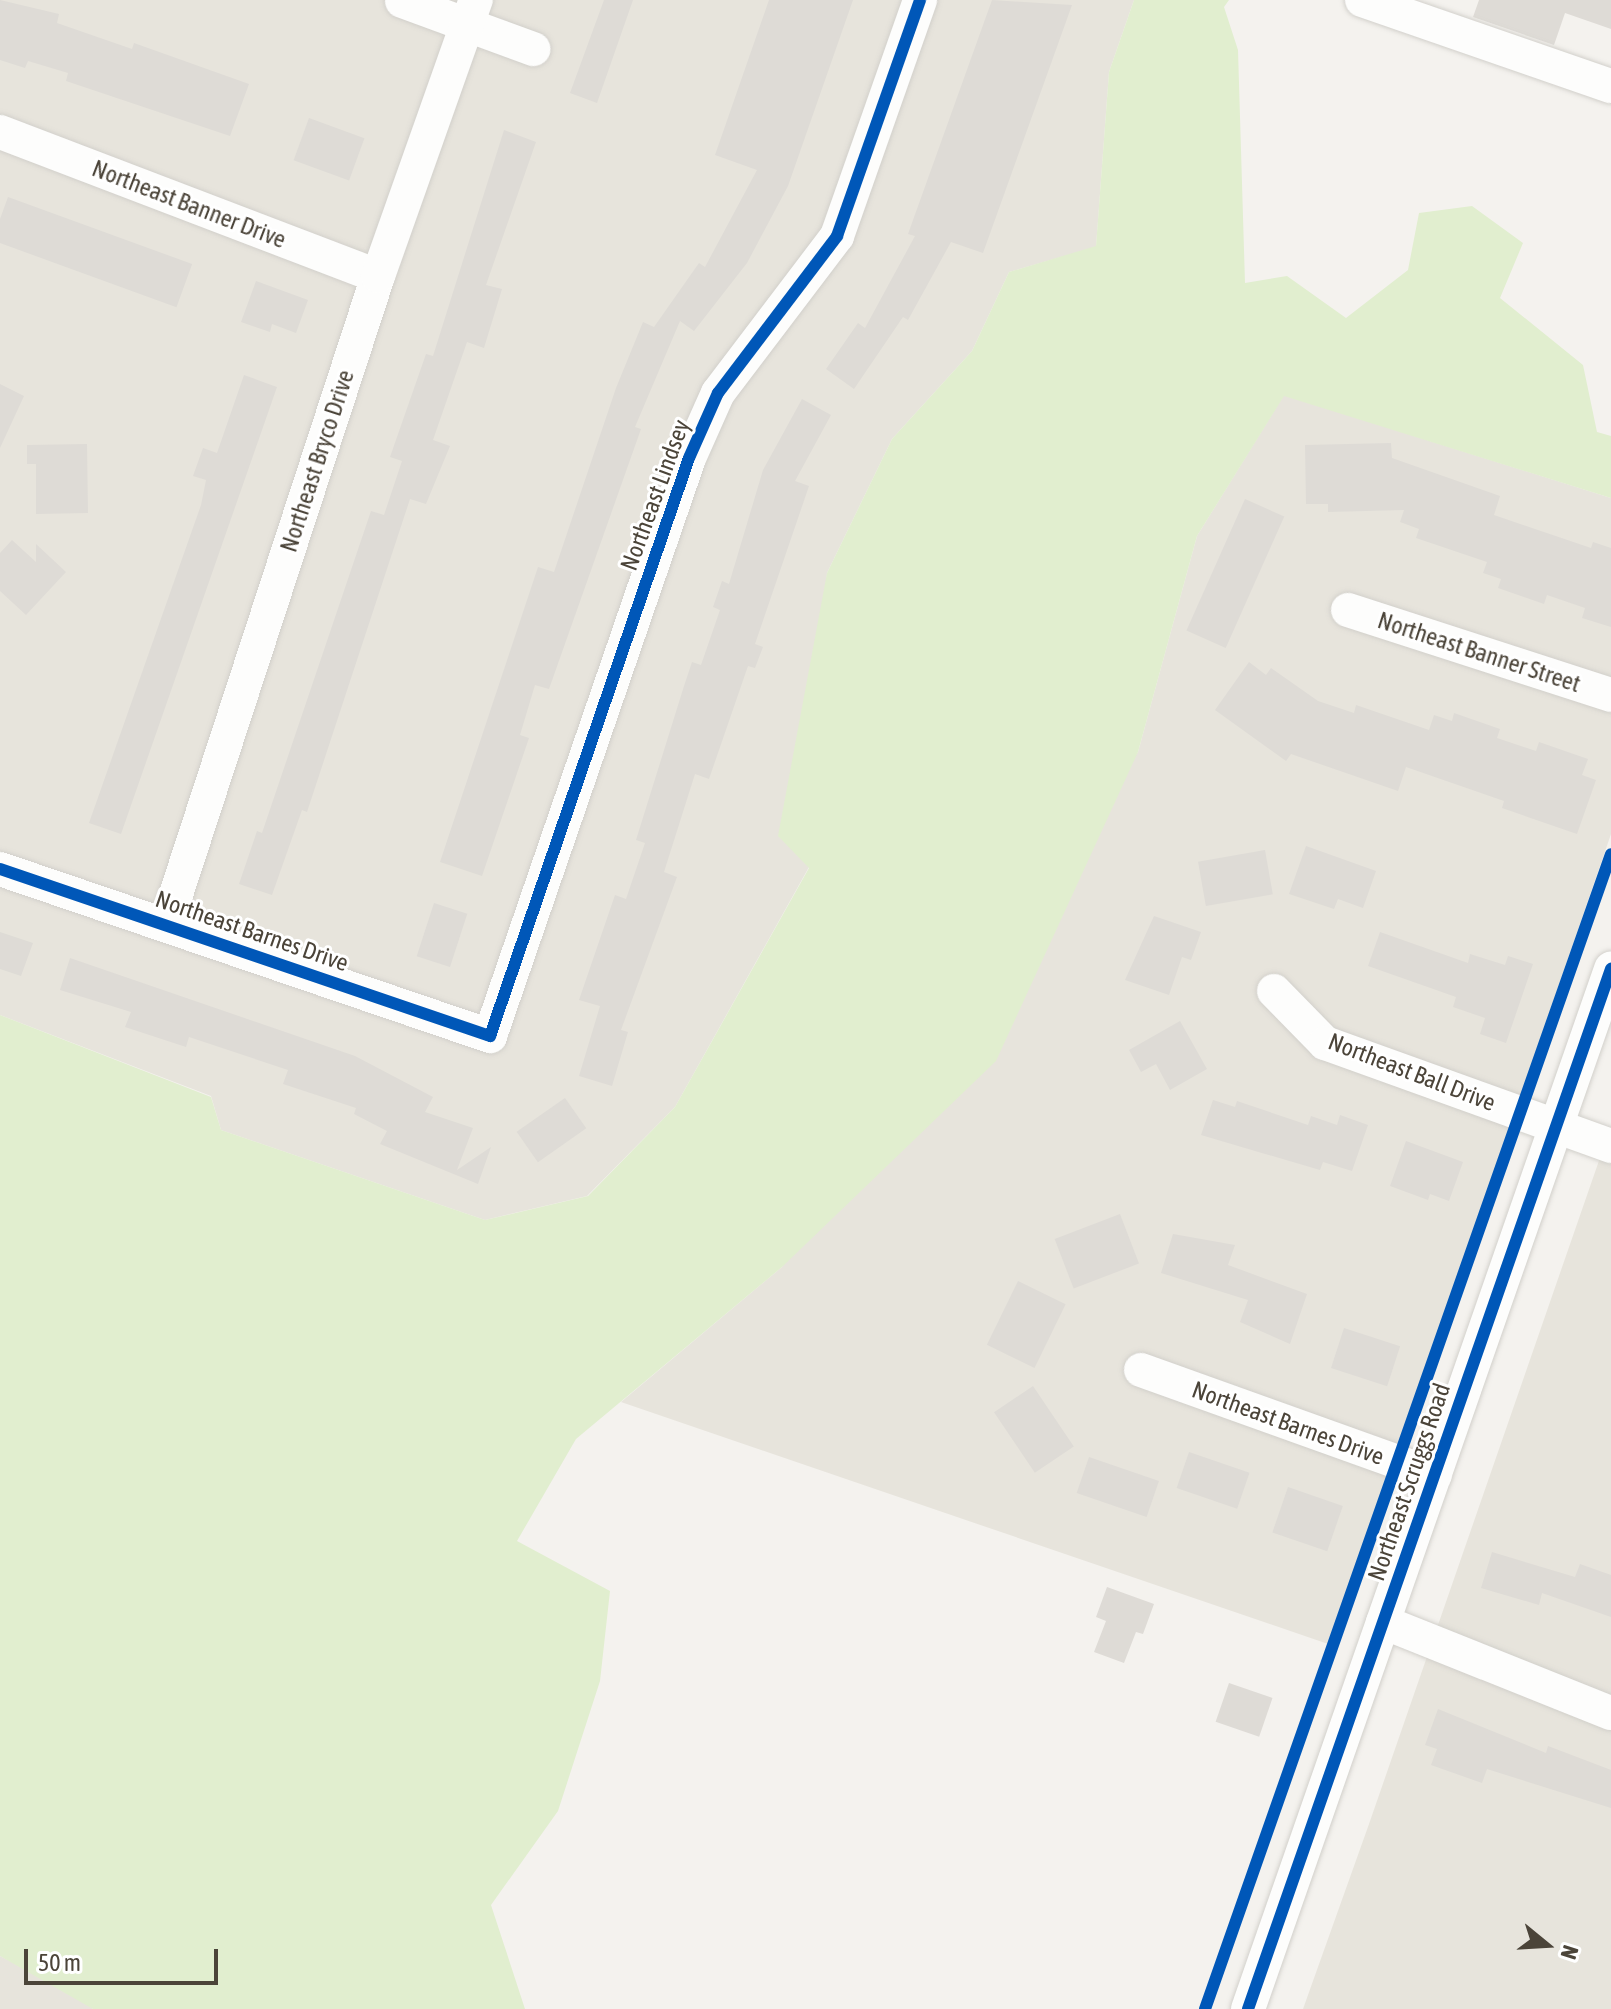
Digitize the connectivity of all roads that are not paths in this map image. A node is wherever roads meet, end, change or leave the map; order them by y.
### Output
1 (920, 0) edge
2 (1362, 0) edge
3 (402, 1) edge
4 (472, 12) edge
5 (533, 49) dead end
6 (1611, 86) edge
7 (0, 132) edge
8 (378, 276) junction
9 (1348, 610) dead end
10 (1611, 695) edge
11 (0, 869) edge
12 (166, 925) junction
13 (1611, 969) edge
14 (1274, 991) dead end
15 (490, 1036) joint
16 (1555, 1126) junction
17 (1611, 1146) edge
18 (1141, 1370) dead end
19 (1435, 1475) junction
20 (1383, 1622) junction
21 (1611, 1713) edge
22 (1248, 2009) edge

1 - 15 street, Northeast Lindsey
2 - 6 street
3 - 4 street
4 - 5 street
4 - 8 street, Northeast Bryco Drive
7 - 8 street, Northeast Banner Drive
8 - 12 street, Northeast Bryco Drive
9 - 10 street, Northeast Banner Street
11 - 12 street, Northeast Barnes Drive
12 - 15 street, Northeast Barnes Drive
13 - 16 street, Northeast Scruggs Road
14 - 16 street, Northeast Ball Drive
16 - 17 street, Northeast Ball Drive
16 - 19 street, Northeast Scruggs Road
18 - 19 street, Northeast Barnes Drive
19 - 20 street, Northeast Scruggs Road
20 - 21 street
20 - 22 street, Northeast Scruggs Road

